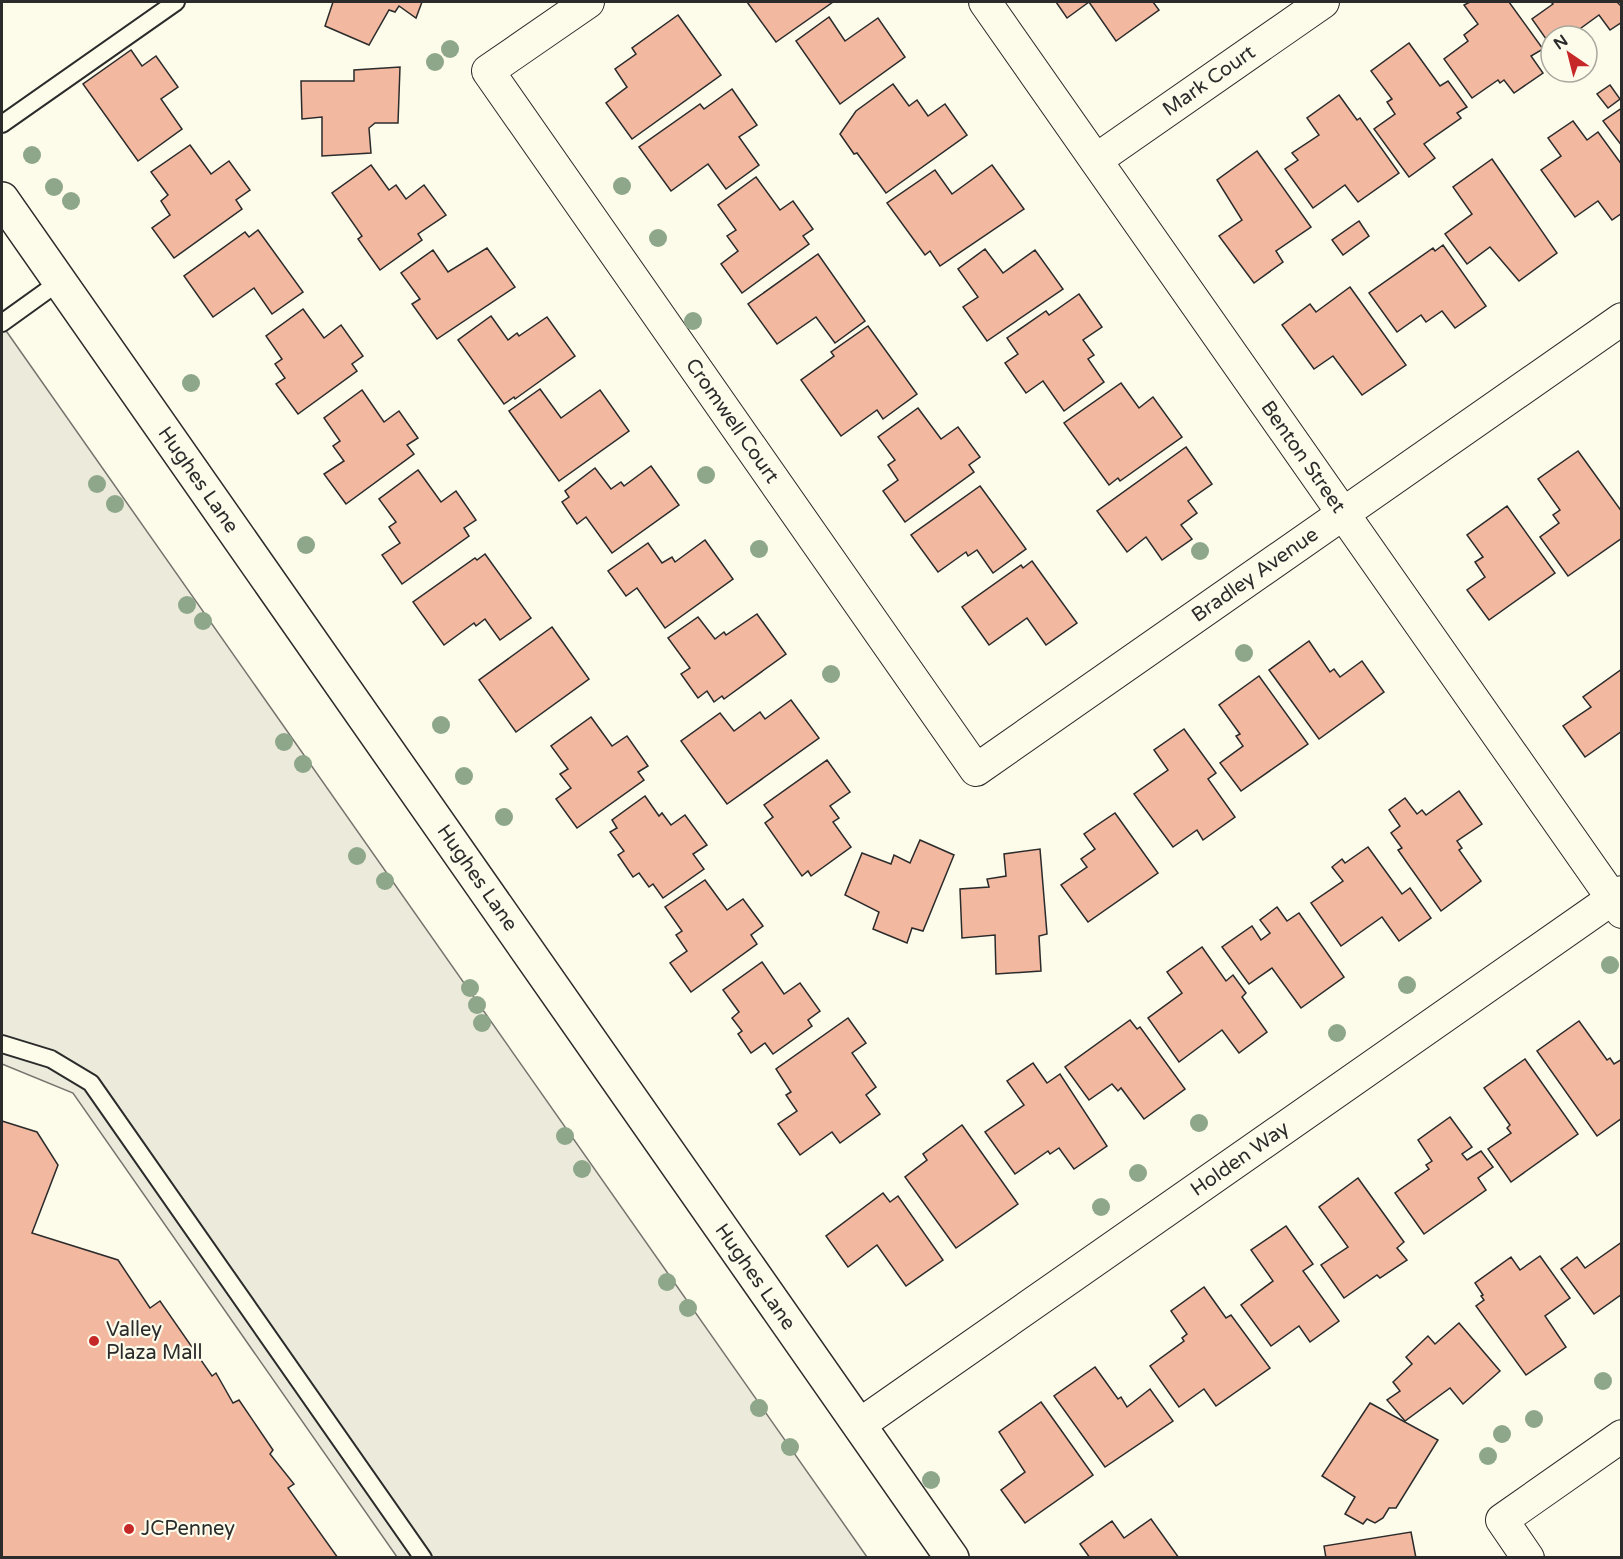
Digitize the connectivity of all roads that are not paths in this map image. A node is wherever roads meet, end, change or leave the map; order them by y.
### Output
1 (176, 2) edge
2 (588, 2) edge
3 (984, 2) edge
4 (1323, 2) edge
5 (2, 124) edge
6 (1096, 160) junction
7 (2, 199) edge
8 (59, 282) junction
9 (1622, 319) edge
10 (2, 323) edge
11 (1343, 514) junction
12 (976, 770) joint
13 (1618, 901) edge
14 (2, 1044) edge
15 (859, 1425) junction
16 (1622, 1436) edge
17 (423, 1557) edge
18 (952, 1557) edge
19 (1528, 1557) edge

1 - 5 lane
2 - 12 street, Cromwell Court
3 - 6 street, Benton Street
4 - 6 street, Mark Court
6 - 11 street, Benton Street
7 - 8 street, Hughes Lane
8 - 10 lane
8 - 15 street, Hughes Lane
9 - 11 street, Bradley Avenue
11 - 12 street, Bradley Avenue
11 - 13 street, Benton Street
13 - 15 street, Holden Way
14 - 17 lane
15 - 18 street, Hughes Lane
16 - 19 street

